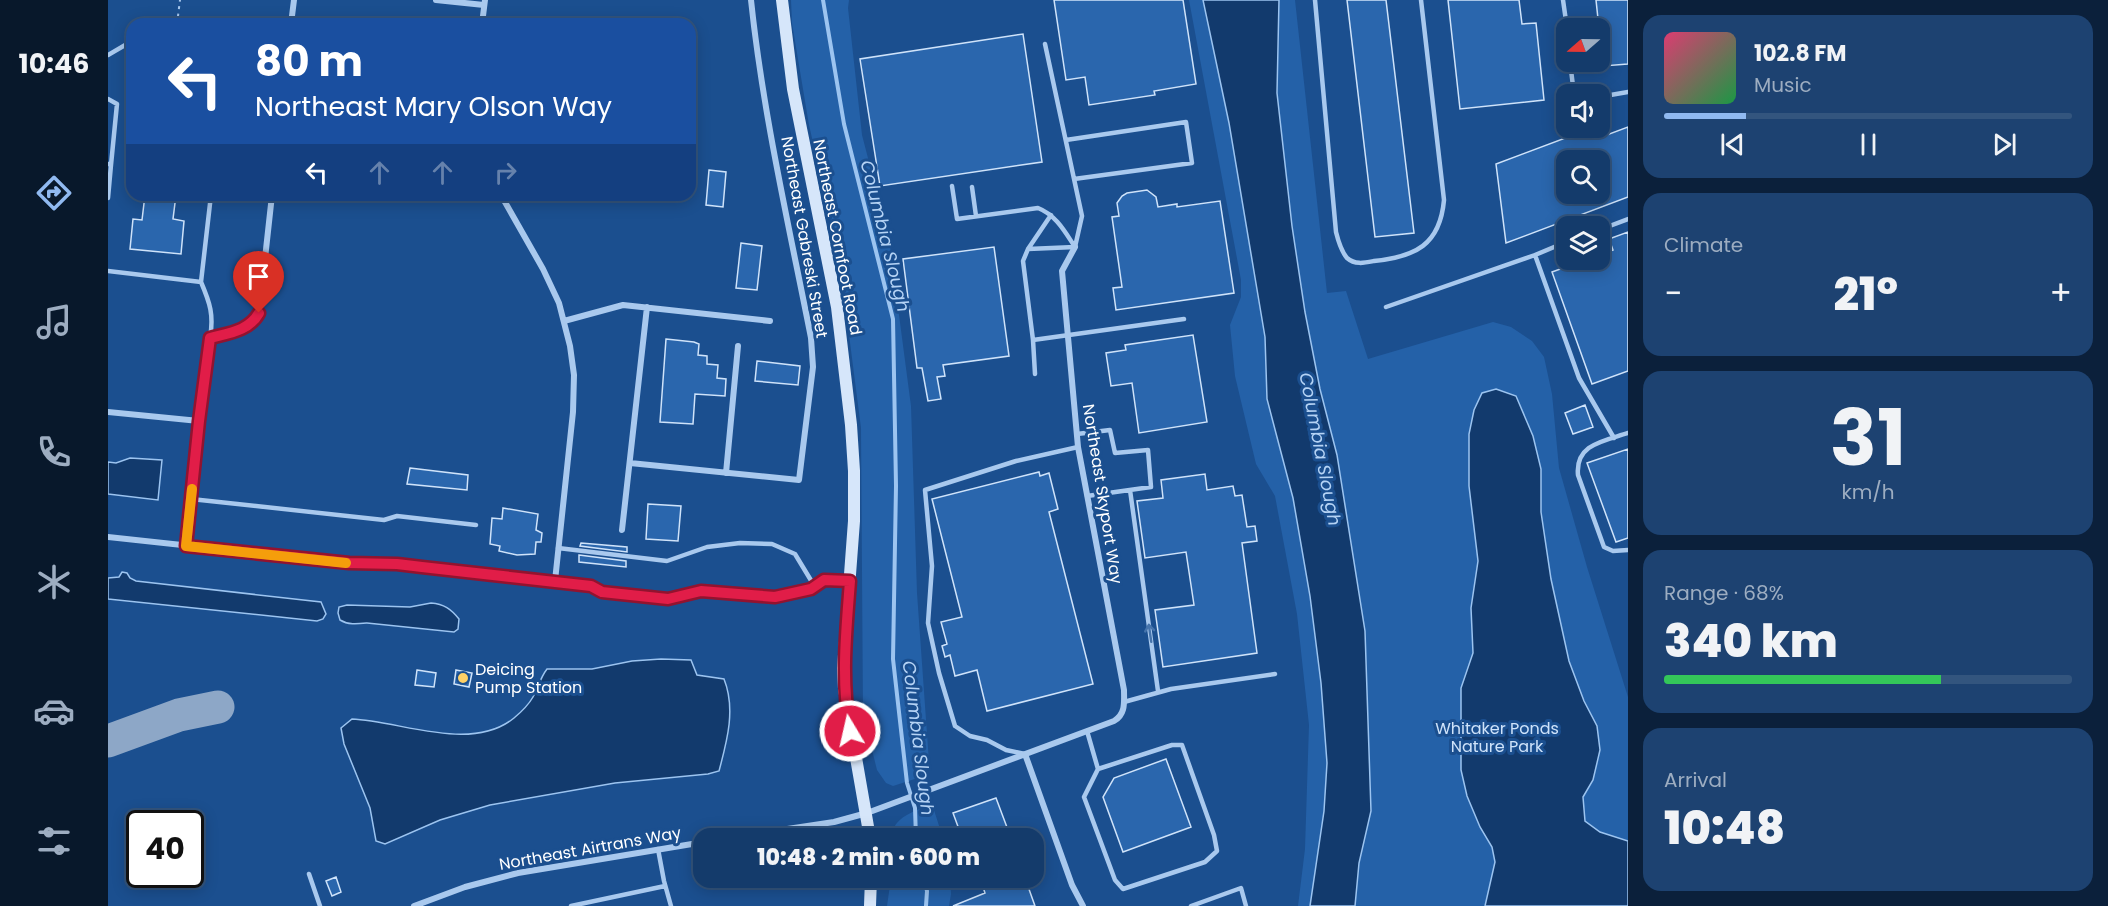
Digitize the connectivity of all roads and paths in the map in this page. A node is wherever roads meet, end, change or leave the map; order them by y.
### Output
1 (180, 0) edge
2 (294, 0) edge
3 (436, 0) edge
4 (751, 0) edge
5 (782, 0) edge
6 (1315, 0) edge
7 (1422, 0) edge
8 (1563, 0) edge
9 (484, 3) edge
10 (178, 18) edge
11 (292, 18) edge
12 (483, 18) edge
13 (1566, 18) edge
14 (126, 44) edge
15 (1045, 44) dead end
16 (108, 55) edge
17 (1628, 92) edge
18 (1610, 95) edge
19 (108, 99) edge
20 (1065, 140) junction
21 (110, 164) edge
22 (1074, 179) junction
23 (952, 186) dead end
24 (972, 186) dead end
25 (108, 198) edge
26 (211, 201) edge
27 (272, 201) edge
28 (504, 201) edge
29 (1051, 215) junction
30 (976, 216) junction
31 (1628, 219) edge
32 (1610, 226) edge
33 (1556, 246) edge
34 (1075, 247) junction
35 (1028, 249) junction
36 (1535, 255) junction
37 (108, 271) edge
38 (201, 282) junction
39 (647, 307) junction
40 (1386, 307) dead end
41 (1184, 319) dead end
42 (564, 321) junction
43 (770, 321) dead end
44 (1068, 336) junction
45 (210, 338) junction
46 (1033, 340) junction
47 (738, 346) dead end
48 (1035, 374) dead end
49 (108, 412) edge
50 (199, 421) junction
51 (1628, 433) edge
52 (1077, 434) junction
53 (1614, 438) junction
54 (1078, 447) junction
55 (630, 463) junction
56 (726, 473) junction
57 (1130, 490) junction
58 (1087, 496) junction
59 (191, 499) junction
60 (476, 525) dead end
61 (622, 530) dead end
62 (108, 537) edge
63 (186, 546) junction
64 (558, 548) junction
65 (1628, 550) edge
66 (850, 581) junction
67 (555, 582) junction
68 (815, 587) junction
69 (1275, 674) dead end
70 (1158, 691) junction
71 (1124, 702) junction
72 (1087, 731) junction
73 (1025, 754) junction
74 (1098, 769) junction
75 (867, 813) junction
76 (794, 828) edge
77 (869, 828) edge
78 (693, 844) edge
79 (658, 849) junction
80 (309, 874) dead end
81 (665, 886) junction
82 (871, 888) edge
83 (320, 906) edge
84 (414, 906) edge
85 (571, 906) edge
86 (671, 906) edge
87 (870, 906) edge
88 (1083, 906) edge
89 (1191, 906) edge
90 (1246, 906) edge

1 - 10 path
2 - 11 street
3 - 9 street
4 - 56 street, Northeast Gabreski Street
5 - 66 street, Northeast Cornfoot Road
6 - 7 lane
8 - 13 lane
9 - 12 street
14 - 16 lane
15 - 20 lane
17 - 18 lane
19 - 21 lane
20 - 22 lane
20 - 22 lane
21 - 25 lane
22 - 34 lane
23 - 30 lane
24 - 30 lane
26 - 38 lane
27 - 45 street
28 - 42 street
29 - 30 lane
29 - 34 lane
29 - 35 lane
31 - 32 lane
33 - 36 lane
34 - 35 lane
34 - 44 street, Northeast Skyport Way
35 - 46 lane
36 - 40 lane
36 - 53 lane
37 - 38 lane
38 - 45 lane
39 - 42 street
39 - 43 street
39 - 55 street
41 - 44 lane
42 - 64 street
44 - 46 lane
44 - 52 street, Northeast Skyport Way
45 - 50 street
46 - 48 lane
47 - 56 street
49 - 50 street
50 - 59 street
51 - 53 lane
52 - 54 street, Northeast Skyport Way
52 - 57 lane
53 - 65 lane
54 - 58 street, Northeast Skyport Way
54 - 73 lane
55 - 56 street
55 - 61 street
57 - 58 lane
70 -> 57 lane
58 - 71 street, Northeast Skyport Way
59 - 60 lane
59 - 63 street
62 - 63 street
63 - 67 street
64 - 67 street
64 - 68 lane
66 - 68 street
66 - 75 street, Northeast Cornfoot Road
67 - 68 street
69 - 70 lane
70 - 71 lane
71 - 72 street, Northeast Skyport Way
72 - 73 street
72 - 74 lane
73 - 75 street
73 - 88 street
74 - 74 lane
75 - 76 street
75 - 77 street, Northeast Cornfoot Road
78 - 79 street, Northeast Airtrans Way
79 - 81 lane
79 - 84 street, Northeast Airtrans Way
80 - 83 lane
81 - 85 lane
81 - 86 lane
82 - 87 street
89 - 90 lane

